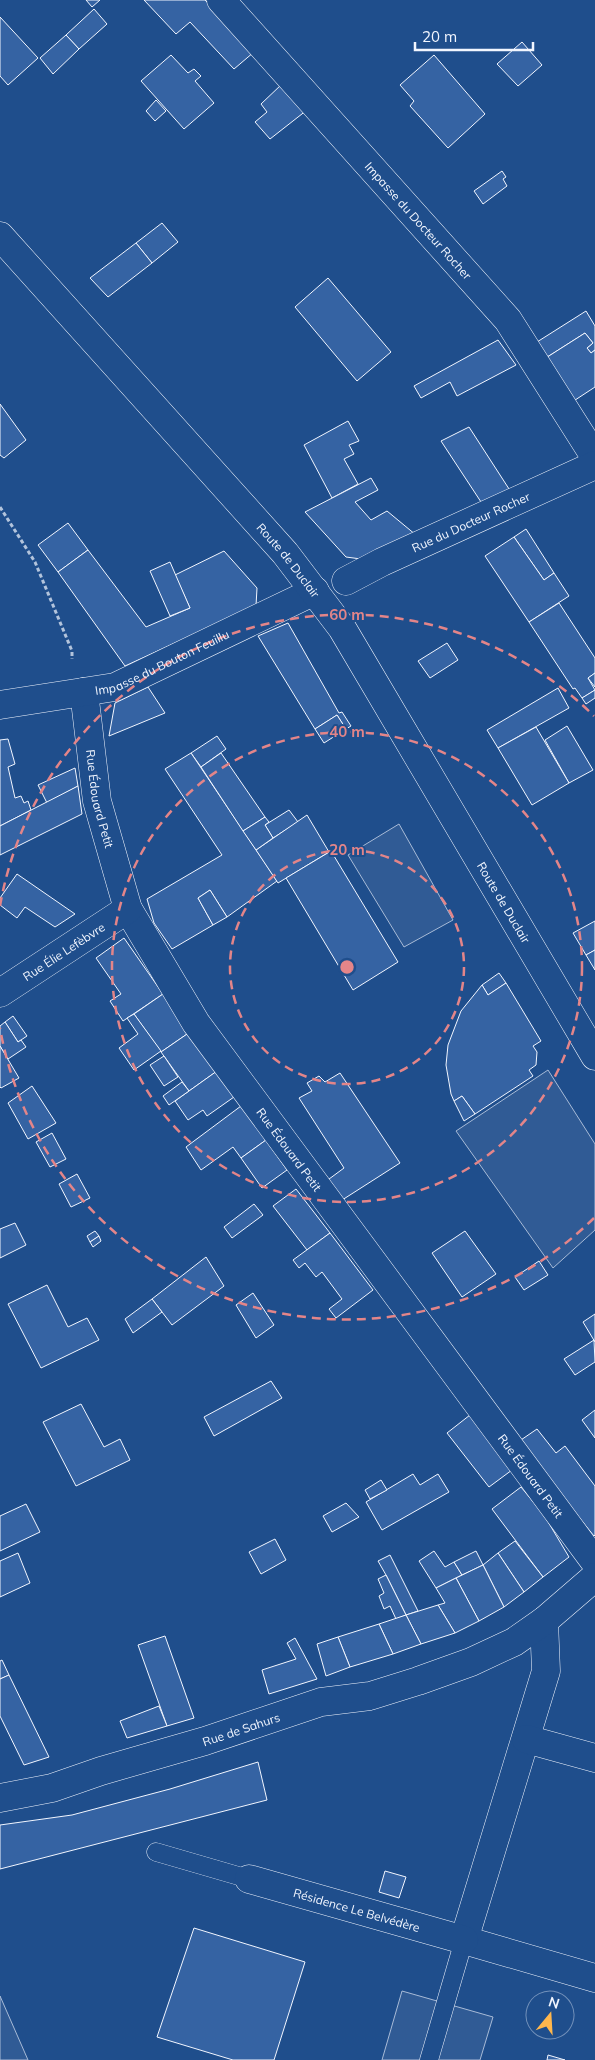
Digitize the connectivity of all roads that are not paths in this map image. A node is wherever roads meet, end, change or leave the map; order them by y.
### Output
1 (221, 0) edge
2 (0, 236) edge
3 (595, 457) edge
4 (595, 464) edge
5 (346, 581) dead end
6 (315, 591) junction
7 (76, 693) junction
8 (0, 705) edge
9 (128, 908) junction
10 (0, 993) edge
11 (595, 1056) edge
12 (595, 1562) edge
13 (595, 1577) edge
14 (544, 1621) junction
15 (526, 1739) junction
16 (595, 1758) edge
17 (0, 1798) edge
18 (156, 1852) dead end
19 (249, 1879) joint
20 (464, 1940) junction
21 (595, 1978) edge
22 (429, 2060) edge

1 - 3 street, Impasse du Docteur Rocher
2 - 6 street, Route de Duclair
4 - 5 street, Rue du Docteur Rocher
6 - 7 street, Impasse du Bouton Feuillu
6 - 11 street, Route de Duclair
7 - 8 street, Impasse du Bouton Feuillu
7 - 9 street, Rue Édouard Petit
9 - 10 street, Rue Élie Lefèbvre
9 - 12 street, Rue Édouard Petit
13 - 14 street, Rue de Sahurs
14 - 15 street
14 - 17 street, Rue de Sahurs
15 - 16 street
15 - 20 street
18 - 19 lane
19 - 20 street, Résidence Le Belvédère
20 - 21 street, Résidence Le Belvédère
20 - 22 lane

